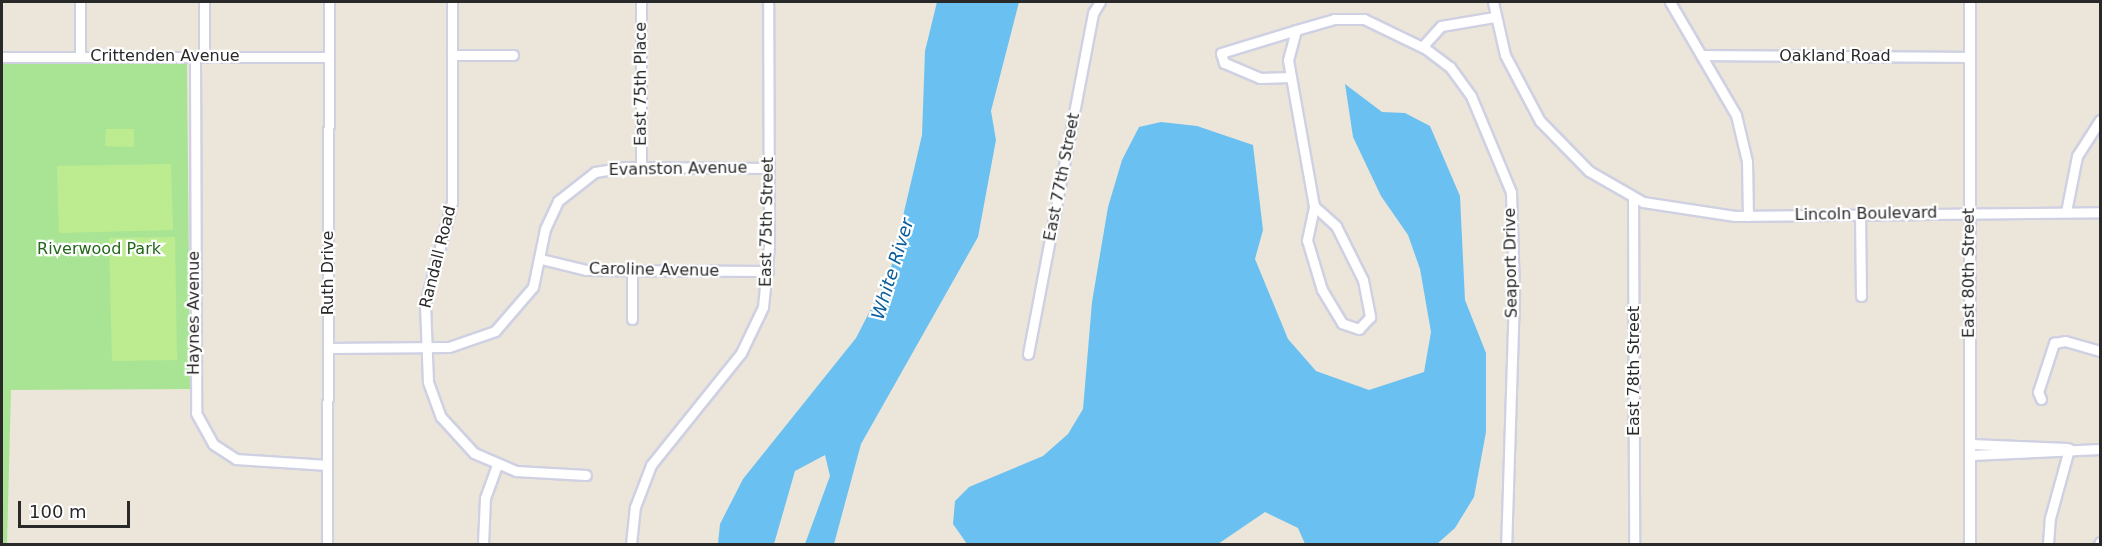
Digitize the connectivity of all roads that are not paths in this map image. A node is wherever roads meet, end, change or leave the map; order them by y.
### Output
1 (80, 2) edge
2 (204, 2) edge
3 (328, 2) edge
4 (452, 2) edge
5 (641, 2) edge
6 (768, 2) edge
7 (1100, 2) edge
8 (1493, 2) edge
9 (1670, 2) edge
10 (1970, 2) edge
11 (1494, 17) junction
12 (1296, 30) junction
13 (1422, 47) junction
14 (452, 55) junction
15 (513, 55) dead end
16 (1701, 55) junction
17 (200, 56) junction
18 (2, 57) edge
19 (80, 57) junction
20 (329, 57) junction
21 (1970, 57) junction
22 (1291, 77) junction
23 (2100, 120) edge
24 (641, 167) junction
25 (769, 168) junction
26 (1633, 198) junction
27 (1314, 206) junction
28 (1968, 212) junction
29 (2066, 212) junction
30 (2100, 212) edge
31 (1860, 214) junction
32 (1748, 216) junction
33 (542, 259) junction
34 (632, 271) junction
35 (768, 271) junction
36 (1861, 296) dead end
37 (632, 319) dead end
38 (328, 348) junction
39 (425, 348) junction
40 (2100, 351) edge
41 (1028, 354) dead end
42 (2041, 399) dead end
43 (2069, 449) junction
44 (2100, 449) edge
45 (1971, 450) junction
46 (327, 465) junction
47 (497, 465) junction
48 (586, 475) dead end
49 (327, 544) edge
50 (483, 544) edge
51 (631, 544) edge
52 (1506, 544) edge
53 (1634, 544) edge
54 (1970, 544) edge
55 (2048, 544) edge

1 - 19 street
2 - 17 street, Haynes Avenue
3 - 20 street, Ruth Drive
4 - 14 street, Randall Road
5 - 24 street, East 75th Place
6 - 25 street, East 75th Street
7 - 41 street, East 77th Street
8 - 11 street, Lincoln Boulevard
9 - 16 street
10 - 21 street, East 80th Street
11 - 13 street
11 - 26 street, Lincoln Boulevard
12 - 13 street, Seaport Drive
12 - 22 street
12 - 22 street, Seaport Drive
13 - 52 street, Seaport Drive
14 - 15 street
14 - 39 street, Randall Road
16 - 21 street, Oakland Road
16 - 32 street
17 - 19 street, Crittenden Avenue
17 - 20 street, Crittenden Avenue
17 - 46 street, Haynes Avenue
18 - 19 street, Crittenden Avenue
20 - 38 street, Ruth Drive
21 - 28 street, East 80th Street
22 - 27 street
23 - 29 street
24 - 25 street, Evanston Avenue
24 - 33 street, Evanston Avenue
25 - 35 street, East 75th Street
26 - 32 street, Lincoln Boulevard
26 - 53 street, East 78th Street
27 - 27 street
28 - 29 street, Lincoln Boulevard
28 - 31 street, Lincoln Boulevard
28 - 45 street, East 80th Street
29 - 30 street, Lincoln Boulevard
31 - 32 street, Lincoln Boulevard
31 - 36 street
33 - 34 street, Caroline Avenue
33 - 39 street, Evanston Avenue
34 - 35 street, Caroline Avenue
34 - 37 street
35 - 51 street, East 75th Street
38 - 39 street, Evanston Avenue
38 - 46 street, Ruth Drive
39 - 47 street, Randall Road
40 - 42 street
43 - 44 street
43 - 45 street
43 - 55 street
45 - 54 street, East 80th Street
46 - 49 street, Ruth Drive
47 - 48 street, Randall Road
47 - 50 street

